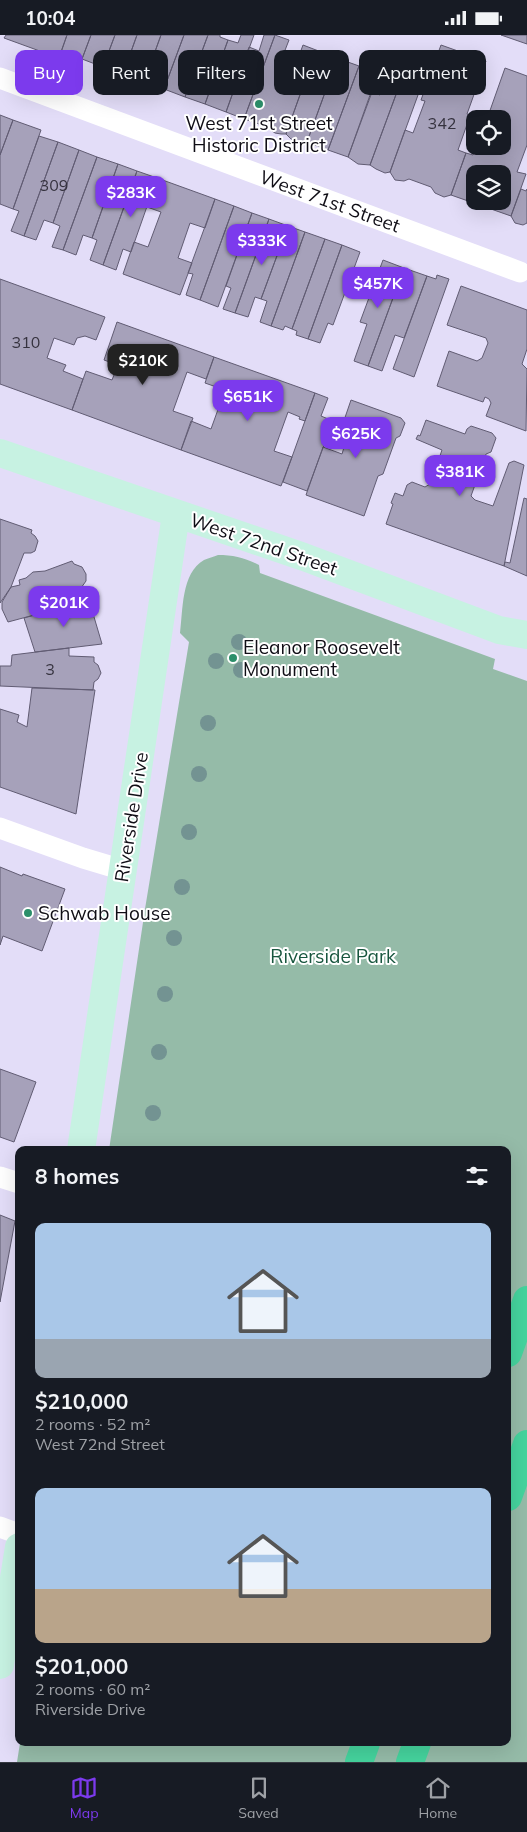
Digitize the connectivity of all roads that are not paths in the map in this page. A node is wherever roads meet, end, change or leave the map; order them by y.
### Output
1 (0, 78) edge
2 (520, 272) dead end
3 (0, 453) edge
4 (176, 514) junction
5 (527, 635) edge
6 (0, 828) edge
7 (123, 870) junction
8 (82, 1146) edge
9 (0, 1177) edge
10 (15, 1182) edge
11 (527, 1299) edge
12 (511, 1344) edge
13 (527, 1443) edge
14 (511, 1488) edge
15 (0, 1527) edge
16 (15, 1533) edge
17 (15, 1572) edge
18 (0, 1665) edge
19 (365, 1746) edge
20 (416, 1746) edge
21 (359, 1762) edge
22 (410, 1762) edge

1 - 2 street, West 71st Street
3 - 4 main road, West 72nd Street
4 - 5 main road, West 72nd Street
4 - 7 main road, Riverside Drive
6 - 7 street
7 - 8 main road, Riverside Drive
9 - 10 street
11 - 12 highway
13 - 14 highway
15 - 16 street
17 - 18 main road
19 - 21 highway
20 - 22 highway

